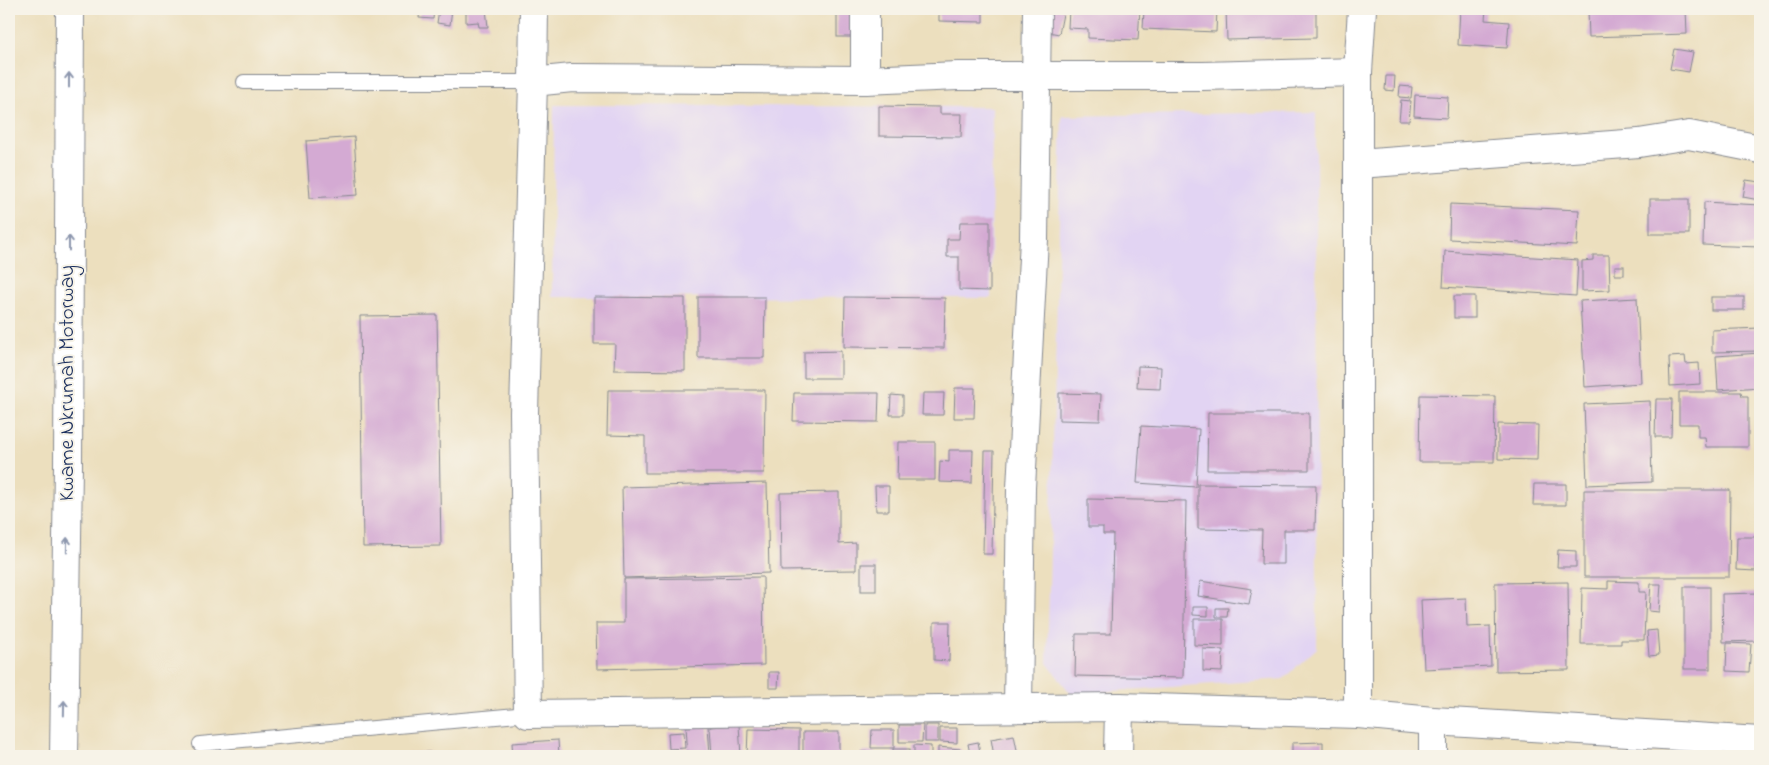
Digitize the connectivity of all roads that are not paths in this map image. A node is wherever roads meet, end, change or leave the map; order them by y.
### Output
1 (70, 9) edge
2 (534, 9) edge
3 (865, 9) edge
4 (1037, 9) edge
5 (1362, 9) edge
6 (1358, 72) junction
7 (1036, 76) junction
8 (865, 80) junction
9 (244, 82) dead end
10 (532, 82) junction
11 (1760, 149) edge
12 (1359, 164) junction
13 (1119, 707) junction
14 (1018, 708) junction
15 (528, 714) junction
16 (1358, 714) junction
17 (1433, 721) junction
18 (1760, 741) edge
19 (200, 744) dead end
20 (64, 756) edge
21 (1118, 756) edge
22 (1433, 756) edge

20 -> 1 main road, Kwame Nkrumah Motorway
2 - 10 main road
3 - 8 main road
4 - 7 main road
5 - 6 main road
6 - 7 main road
6 - 12 main road
7 - 8 main road
7 - 14 main road
8 - 10 main road
9 - 10 lane
10 - 15 main road
11 - 12 main road
12 - 16 main road
13 - 14 main road
13 - 16 main road
13 - 21 main road
14 - 15 main road
15 - 19 lane
16 - 17 main road
17 - 18 main road
17 - 22 main road

